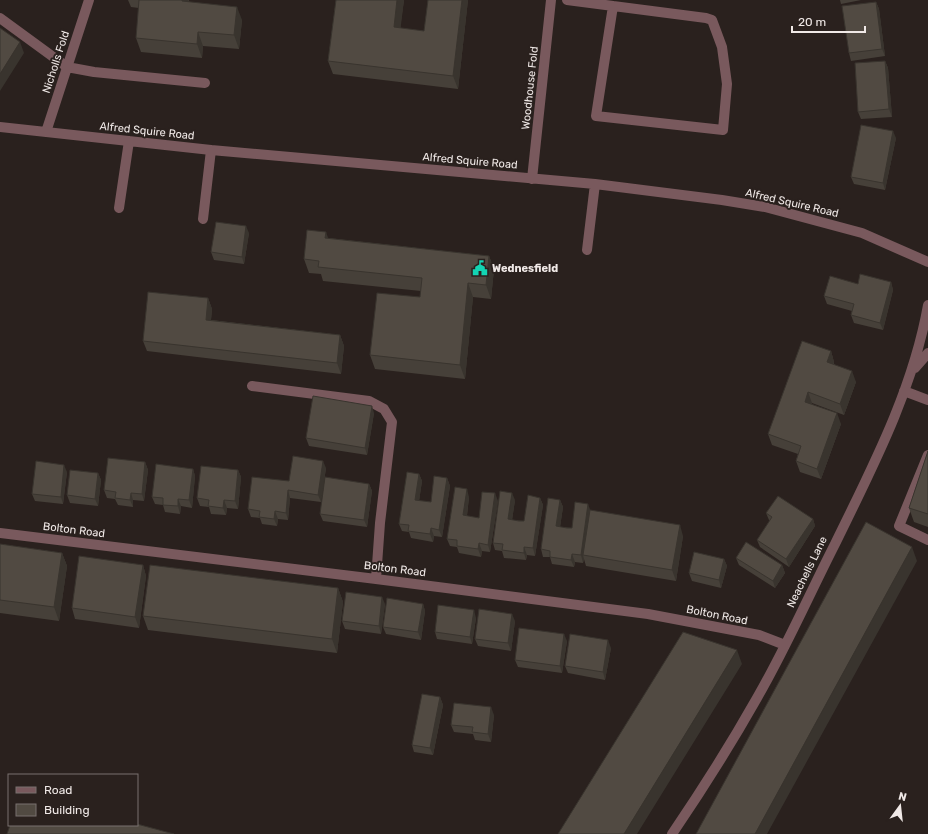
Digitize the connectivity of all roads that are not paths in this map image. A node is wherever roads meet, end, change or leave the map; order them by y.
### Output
1 (89, 0) edge
2 (552, 0) edge
3 (567, 0) edge
4 (613, 6) junction
5 (0, 18) edge
6 (67, 67) junction
7 (205, 83) dead end
8 (0, 128) edge
9 (46, 132) junction
10 (129, 141) junction
11 (211, 150) junction
12 (532, 179) junction
13 (595, 184) junction
14 (119, 208) dead end
15 (203, 219) dead end
16 (587, 250) dead end
17 (928, 262) edge
18 (928, 305) edge
19 (928, 353) edge
20 (911, 373) junction
21 (252, 386) dead end
22 (904, 391) junction
23 (928, 400) edge
24 (928, 455) edge
25 (0, 533) edge
26 (928, 540) edge
27 (376, 579) junction
28 (785, 645) junction
29 (672, 834) edge

1 - 6 street, Nicholls Fold
2 - 12 street, Woodhouse Fold
3 - 4 street
4 - 4 street
5 - 6 street
6 - 7 street
6 - 9 street, Nicholls Fold
8 - 9 street, Alfred Squire Road
9 - 10 street, Alfred Squire Road
10 - 11 street, Alfred Squire Road
10 - 14 street
11 - 12 street, Alfred Squire Road
11 - 15 street
12 - 13 street, Alfred Squire Road
13 - 16 street
13 - 17 street, Alfred Squire Road
18 - 20 street, Neachells Lane
19 - 20 street
20 - 22 street, Neachells Lane
21 - 27 street
22 - 23 street
22 - 28 street, Neachells Lane
24 - 26 street
25 - 27 street, Bolton Road
27 - 28 street, Bolton Road
28 - 29 street, Neachells Lane

